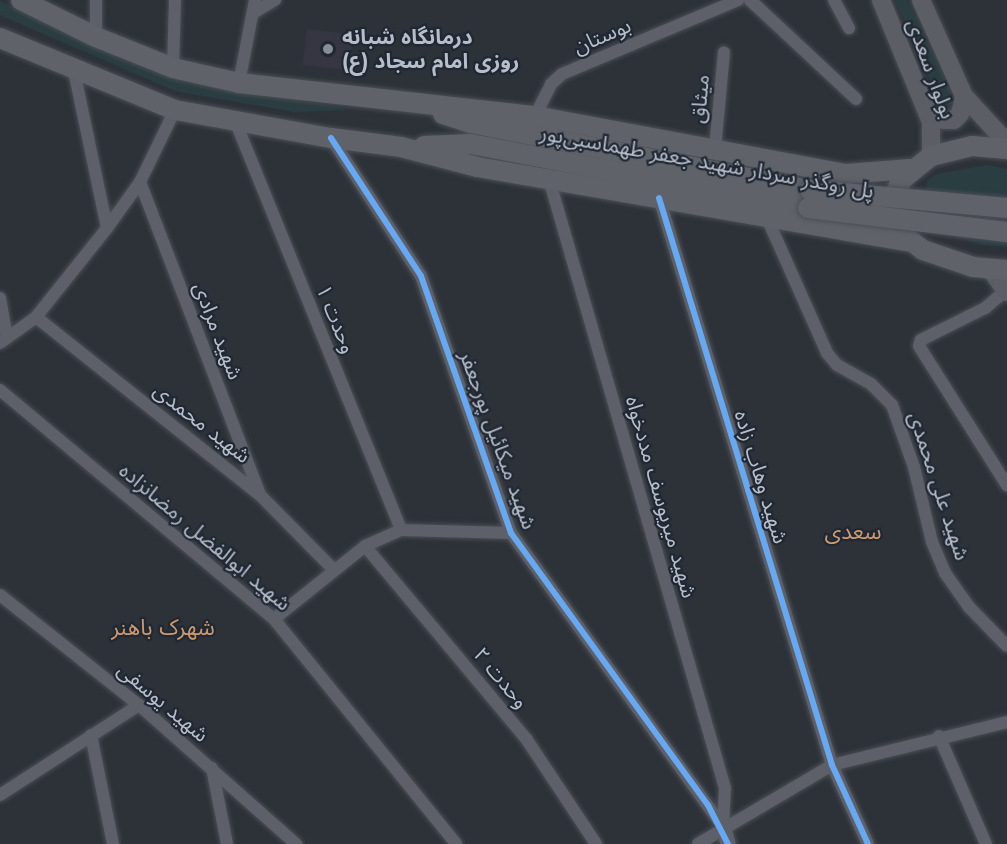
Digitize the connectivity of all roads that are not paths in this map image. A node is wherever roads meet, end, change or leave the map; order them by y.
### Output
1 (21, 0) edge
2 (96, 0) edge
3 (175, 0) edge
4 (255, 0) edge
5 (275, 0) edge
6 (738, 0) edge
7 (750, 0) edge
8 (834, 0) edge
9 (882, 0) edge
10 (921, 0) edge
11 (253, 13) junction
12 (849, 28) dead end
13 (96, 37) junction
14 (0, 38) edge
15 (723, 52) dead end
16 (173, 68) junction
17 (74, 71) junction
18 (239, 83) junction
19 (964, 96) junction
20 (856, 99) dead end
21 (409, 103) junction
22 (926, 109) junction
23 (174, 110) junction
24 (535, 116) junction
25 (236, 123) junction
26 (330, 138) junction
27 (1007, 143) edge
28 (401, 147) junction
29 (715, 149) junction
30 (1007, 149) edge
31 (931, 156) junction
32 (909, 169) junction
33 (846, 174) junction
34 (549, 179) junction
35 (140, 182) junction
36 (659, 198) junction
37 (809, 199) junction
38 (1007, 208) edge
39 (767, 218) junction
40 (107, 228) junction
41 (842, 229) junction
42 (1007, 232) edge
43 (910, 242) junction
44 (999, 270) edge
45 (1006, 291) edge
46 (0, 298) edge
47 (36, 317) junction
48 (4, 340) edge
49 (0, 390) edge
50 (1007, 485) edge
51 (260, 495) junction
52 (401, 530) junction
53 (511, 533) junction
54 (365, 546) junction
55 (334, 570) junction
56 (0, 595) edge
57 (274, 619) junction
58 (1007, 646) edge
59 (139, 705) junction
60 (1007, 722) edge
61 (91, 735) junction
62 (939, 736) junction
63 (832, 765) junction
64 (212, 768) junction
65 (0, 795) edge
66 (723, 827) junction
67 (112, 844) edge
68 (227, 844) edge
69 (296, 844) edge
70 (456, 844) edge
71 (596, 844) edge
72 (698, 844) edge
73 (728, 844) edge
74 (868, 844) edge
75 (986, 844) edge

1 - 13 main road
2 - 13 street
3 - 16 street
4 - 11 street
5 - 11 street
6 - 24 street, بوستان
7 - 20 street
8 - 12 street
9 - 22 main road, بولوار سعدی
10 - 19 main road, بولوار سعدی
11 - 18 street
13 - 16 main road
14 - 17 main road
15 - 29 street, میثاق
16 - 18 main road
17 - 23 main road
17 - 40 street
18 - 21 main road
19 - 22 main road
19 - 27 main road, بولوار سعدی
21 - 24 main road
21 - 37 main road, پل روگذر سردار شهید جعفر طهماسبی‌پور
22 - 31 main road, بولوار سعدی
23 - 25 main road
23 - 35 street
24 - 29 main road
25 - 26 main road
25 - 52 street, وحدت ۱
26 - 28 main road
26 - 53 street, شهید میکائیل پورجعفر
28 - 34 main road
28 - 37 main road, پل روگذر سردار شهید جعفر طهماسبی‌پور
29 - 33 main road
30 - 31 main road
31 - 32 main road
32 - 33 main road
32 - 43 main road
33 - 41 main road
34 - 36 main road
34 - 66 street, شهید میریوسف مددخواه
35 - 40 street
35 - 51 street, شهید مرادی
36 - 39 main road
36 - 63 street, شهید وهاب زاده
37 - 38 main road, پل روگذر سردار شهید جعفر طهماسبی‌پور, bridge
37 - 42 main road, پل روگذر سردار شهید جعفر طهماسبی‌پور, bridge
39 - 41 main road
39 - 58 street, شهید علی محمدی
40 - 47 street
41 - 43 main road
43 - 44 main road
44 - 45 main road
45 - 50 street
46 - 48 street
47 - 48 street
47 - 51 street, شهید محمدی
49 - 57 street, شهید ابوالفضل رمضانزاده
51 - 55 street, شهید محمدی
52 - 53 street
52 - 54 street
53 - 66 street, شهید میکائیل پورجعفر
54 - 55 street
54 - 71 street, وحدت ۲
55 - 57 street
56 - 59 street, شهید یوسفی
57 - 70 street, شهید ابوالفضل رمضانزاده
59 - 61 street
59 - 64 street, شهید یوسفی
60 - 62 street
61 - 65 street
61 - 67 street
62 - 63 street
62 - 75 street
63 - 66 street
63 - 74 street, شهید وهاب زاده
64 - 68 street
64 - 69 street, شهید یوسفی
66 - 72 street
66 - 73 street

